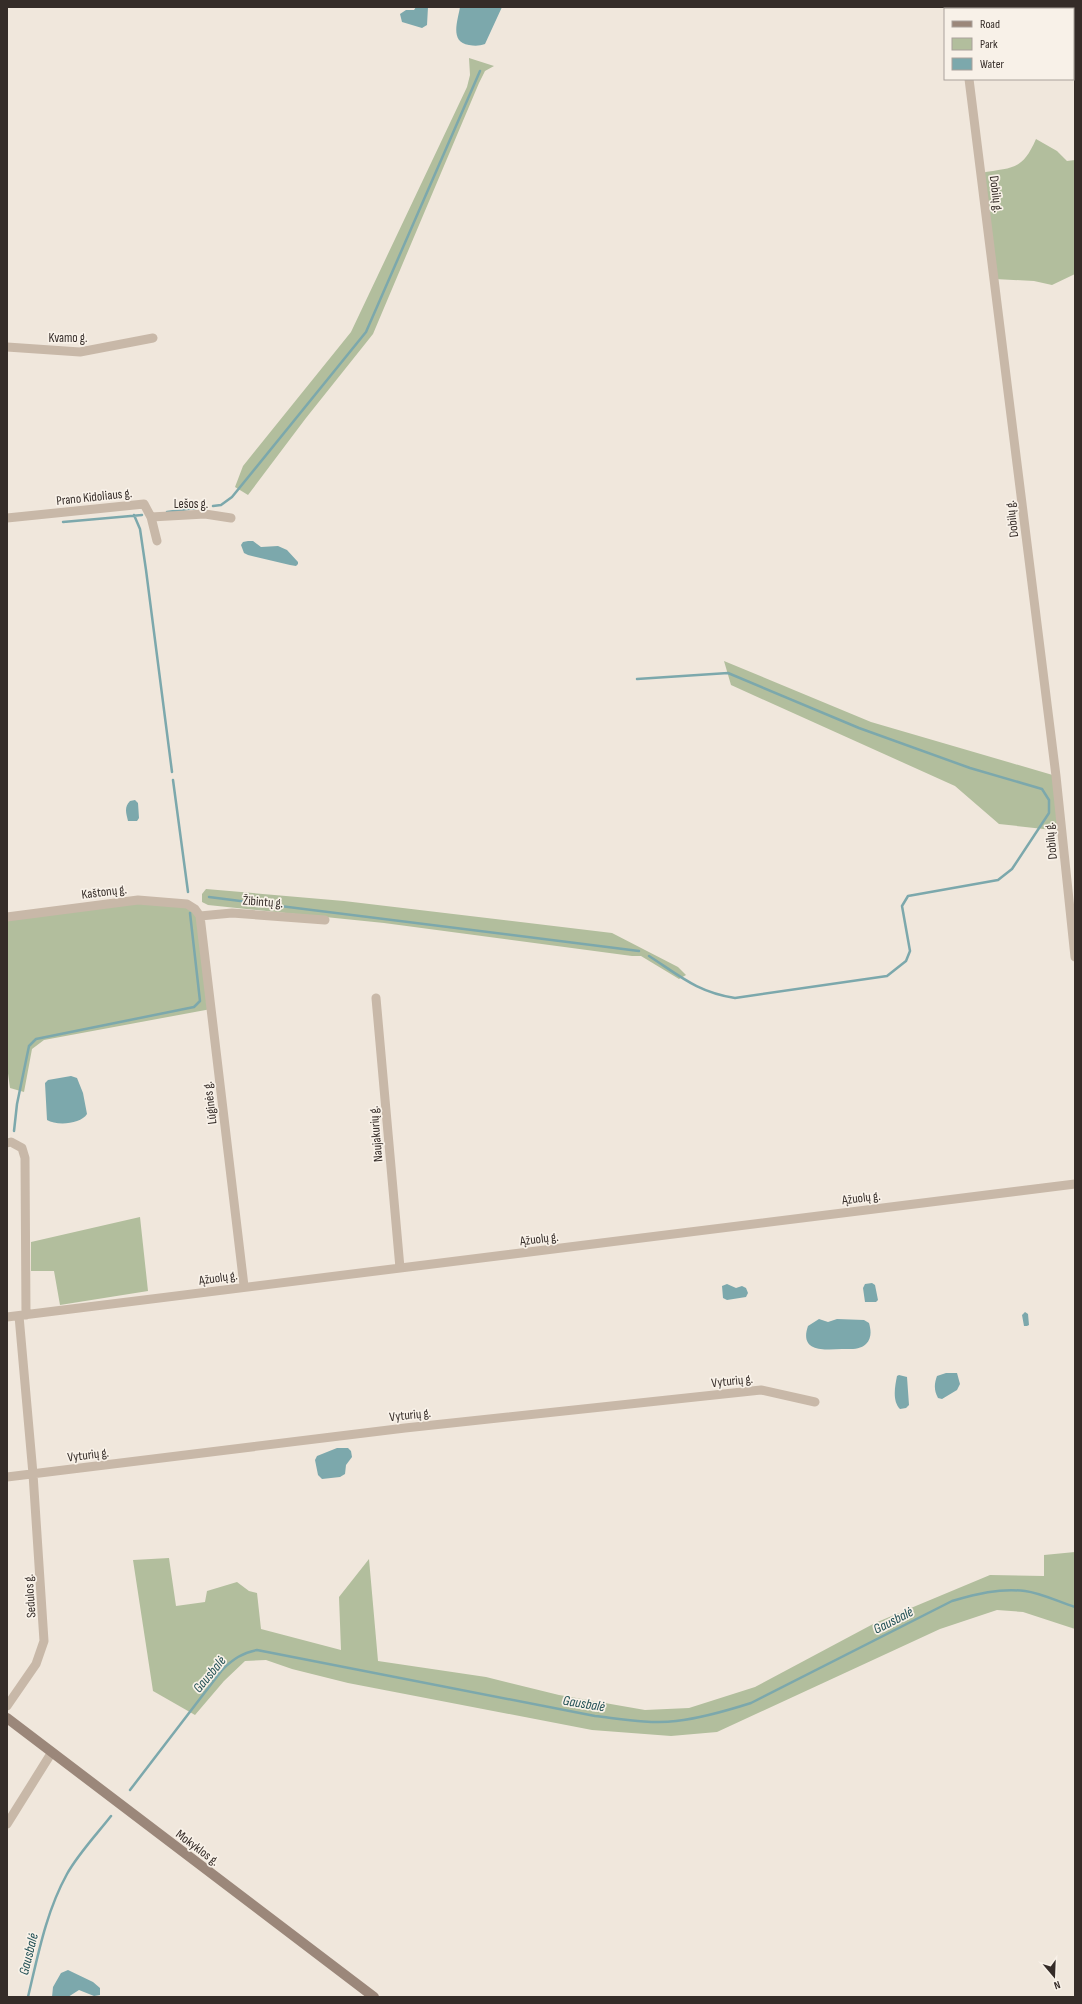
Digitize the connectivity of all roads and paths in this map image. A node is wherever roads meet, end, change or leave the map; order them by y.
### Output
1 (969, 80) edge
2 (153, 338) dead end
3 (7, 348) edge
4 (151, 517) junction
5 (7, 518) edge
6 (231, 518) dead end
7 (157, 541) dead end
8 (7, 916) edge
9 (200, 916) junction
10 (325, 920) dead end
11 (1075, 957) edge
12 (376, 998) dead end
13 (7, 1143) edge
14 (1075, 1184) edge
15 (400, 1268) junction
16 (244, 1286) junction
17 (22, 1315) junction
18 (7, 1317) edge
19 (815, 1402) dead end
20 (33, 1474) junction
21 (7, 1477) edge
22 (7, 1706) edge
23 (8, 1721) edge
24 (52, 1752) junction
25 (7, 1824) edge
26 (374, 1997) edge

1 - 11 street, Dobilų g.
2 - 3 street, Kvamo g.
4 - 5 street, Prano Kidoliaus g.
4 - 6 street, Lešos g.
4 - 7 street
8 - 9 street, Kaštonų g.
9 - 10 street, Žibintų g.
9 - 16 street, Lūginės g.
12 - 15 street, Naujakurių g.
13 - 17 street
14 - 15 street, Ąžuolų g.
15 - 16 street, Ąžuolų g.
16 - 17 street, Ąžuolų g.
17 - 18 street, Ąžuolų g.
17 - 20 street, Sedulos g.
19 - 20 street, Vyturių g.
20 - 21 street, Vyturių g.
20 - 22 street, Sedulos g.
23 - 24 main road, Mokyklos g.
24 - 25 street
24 - 26 main road, Mokyklos g.

